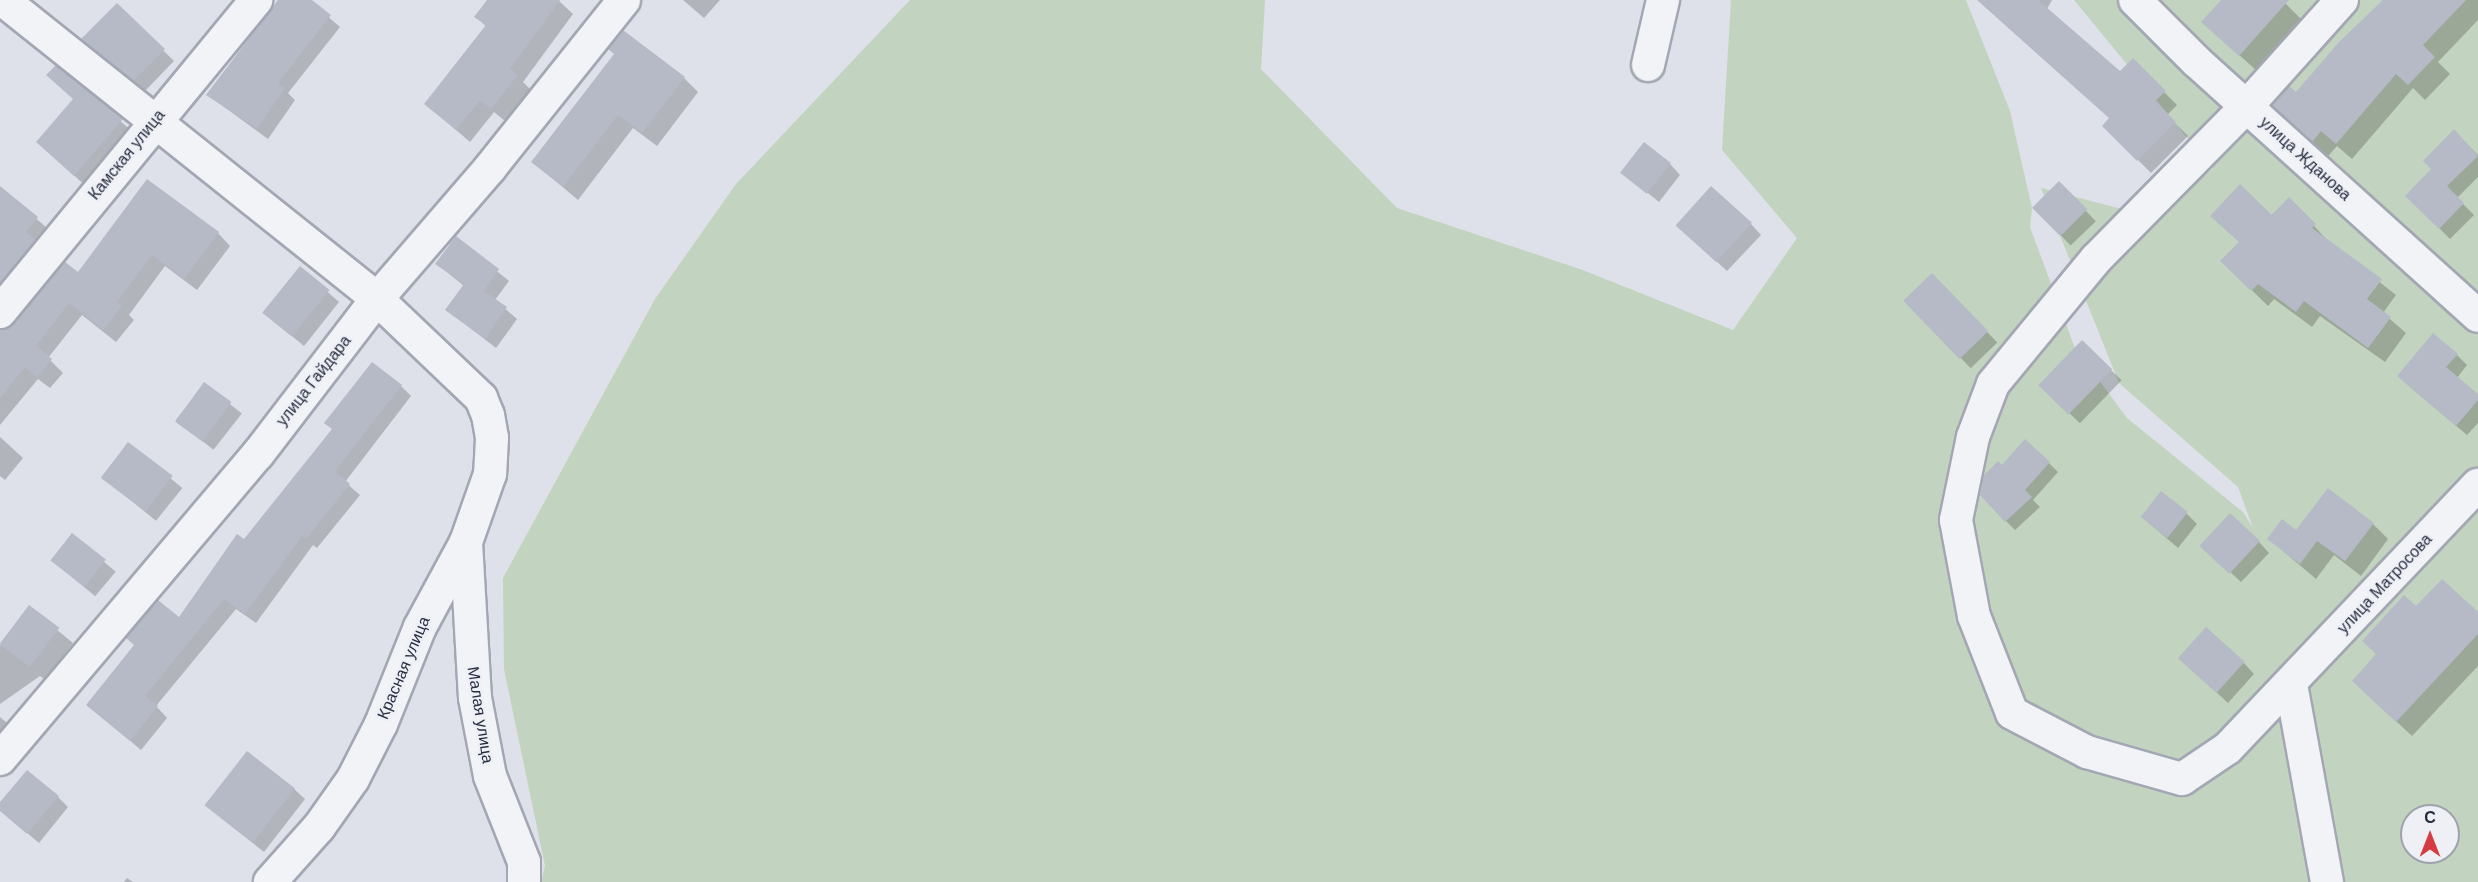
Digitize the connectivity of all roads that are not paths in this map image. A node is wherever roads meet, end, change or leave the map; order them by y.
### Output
1 (3, 0) edge
2 (256, 0) edge
3 (624, 0) edge
4 (1663, 0) edge
5 (2134, 0) edge
6 (2342, 0) edge
7 (1648, 65) dead end
8 (2247, 106) junction
9 (154, 121) junction
10 (377, 299) junction
11 (0, 312) edge
12 (2478, 316) edge
13 (2478, 485) edge
14 (466, 542) junction
15 (2291, 684) junction
16 (0, 759) edge
17 (270, 882) edge
18 (524, 882) edge
19 (2327, 882) edge

1 - 9 street
2 - 9 street, Камская улица
3 - 10 street, улица Гайдара
4 - 7 street
5 - 8 street, улица Жданова
6 - 8 street
8 - 12 street, улица Жданова
8 - 15 street, улица Матросова
9 - 10 street
9 - 11 street, Камская улица
10 - 14 street, Красная улица
10 - 16 street, улица Гайдара
13 - 15 street, улица Матросова
14 - 17 street, Красная улица
14 - 18 street, Малая улица
15 - 19 street

